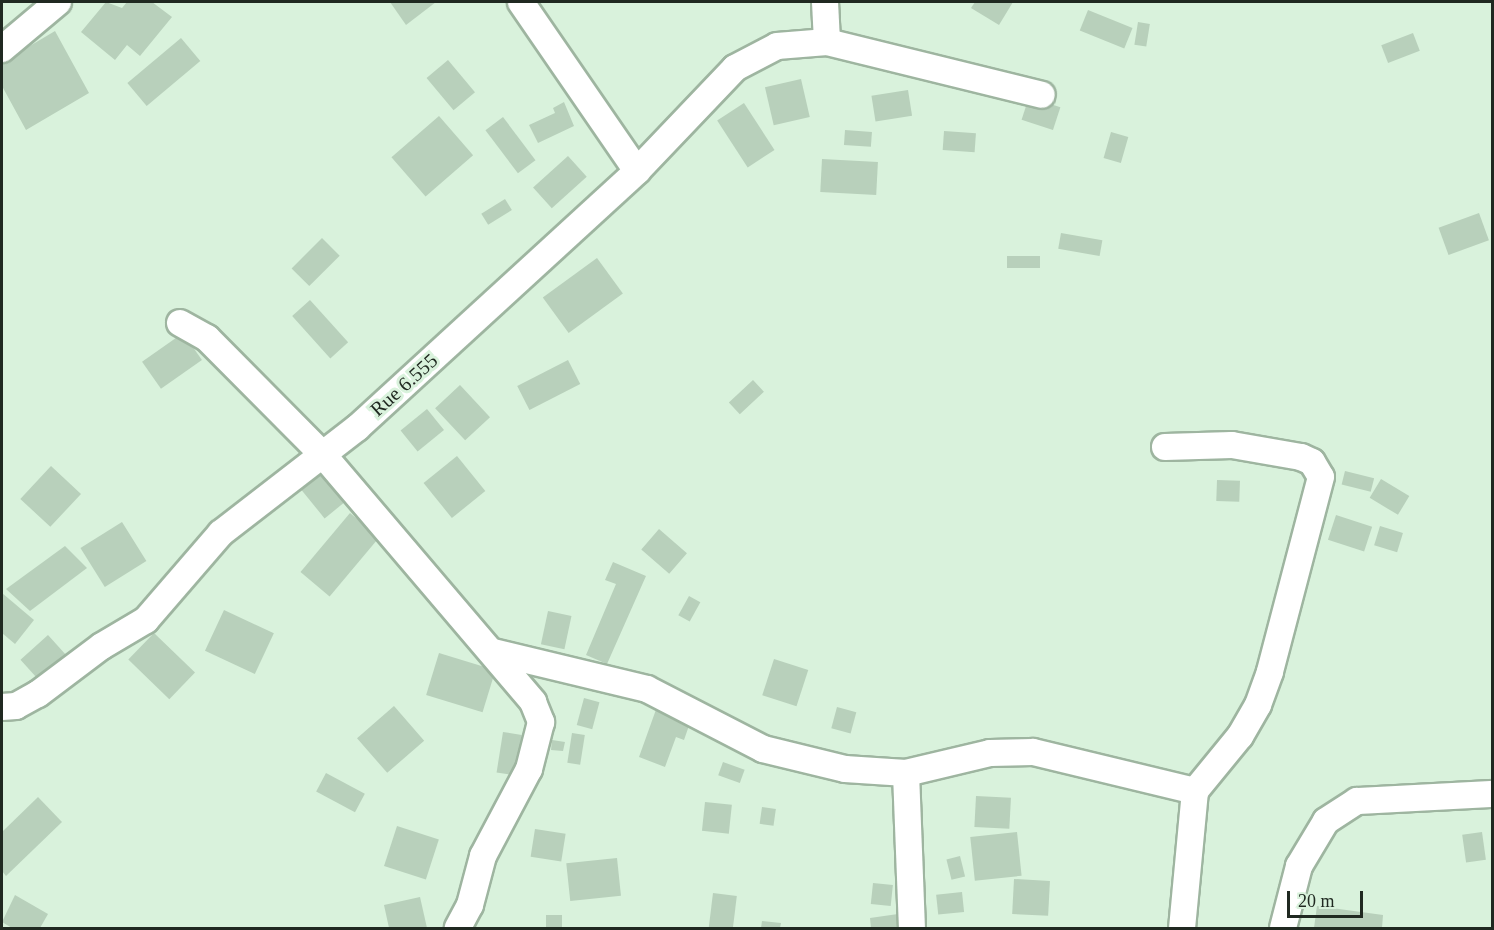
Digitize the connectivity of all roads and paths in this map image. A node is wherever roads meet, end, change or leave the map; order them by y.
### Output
1 (58, 2) edge
2 (521, 2) edge
3 (825, 2) edge
4 (827, 42) junction
5 (2, 49) edge
6 (1042, 95) dead end
7 (637, 171) junction
8 (180, 323) dead end
9 (1166, 447) dead end
10 (324, 456) junction
11 (493, 652) junction
12 (2, 707) edge
13 (906, 774) junction
14 (1195, 791) junction
15 (1492, 794) edge
16 (458, 928) edge
17 (912, 928) edge
18 (1182, 928) edge
19 (1283, 928) edge

1 - 5 street
2 - 7 street
3 - 4 street
4 - 6 street, Rue 6.555
4 - 7 street, Rue 6.555
7 - 10 street, Rue 6.555
8 - 10 street
9 - 14 street
10 - 11 street
10 - 12 street, Rue 6.555
11 - 13 street
11 - 16 street
13 - 14 street
13 - 17 street
14 - 18 street
15 - 19 street

